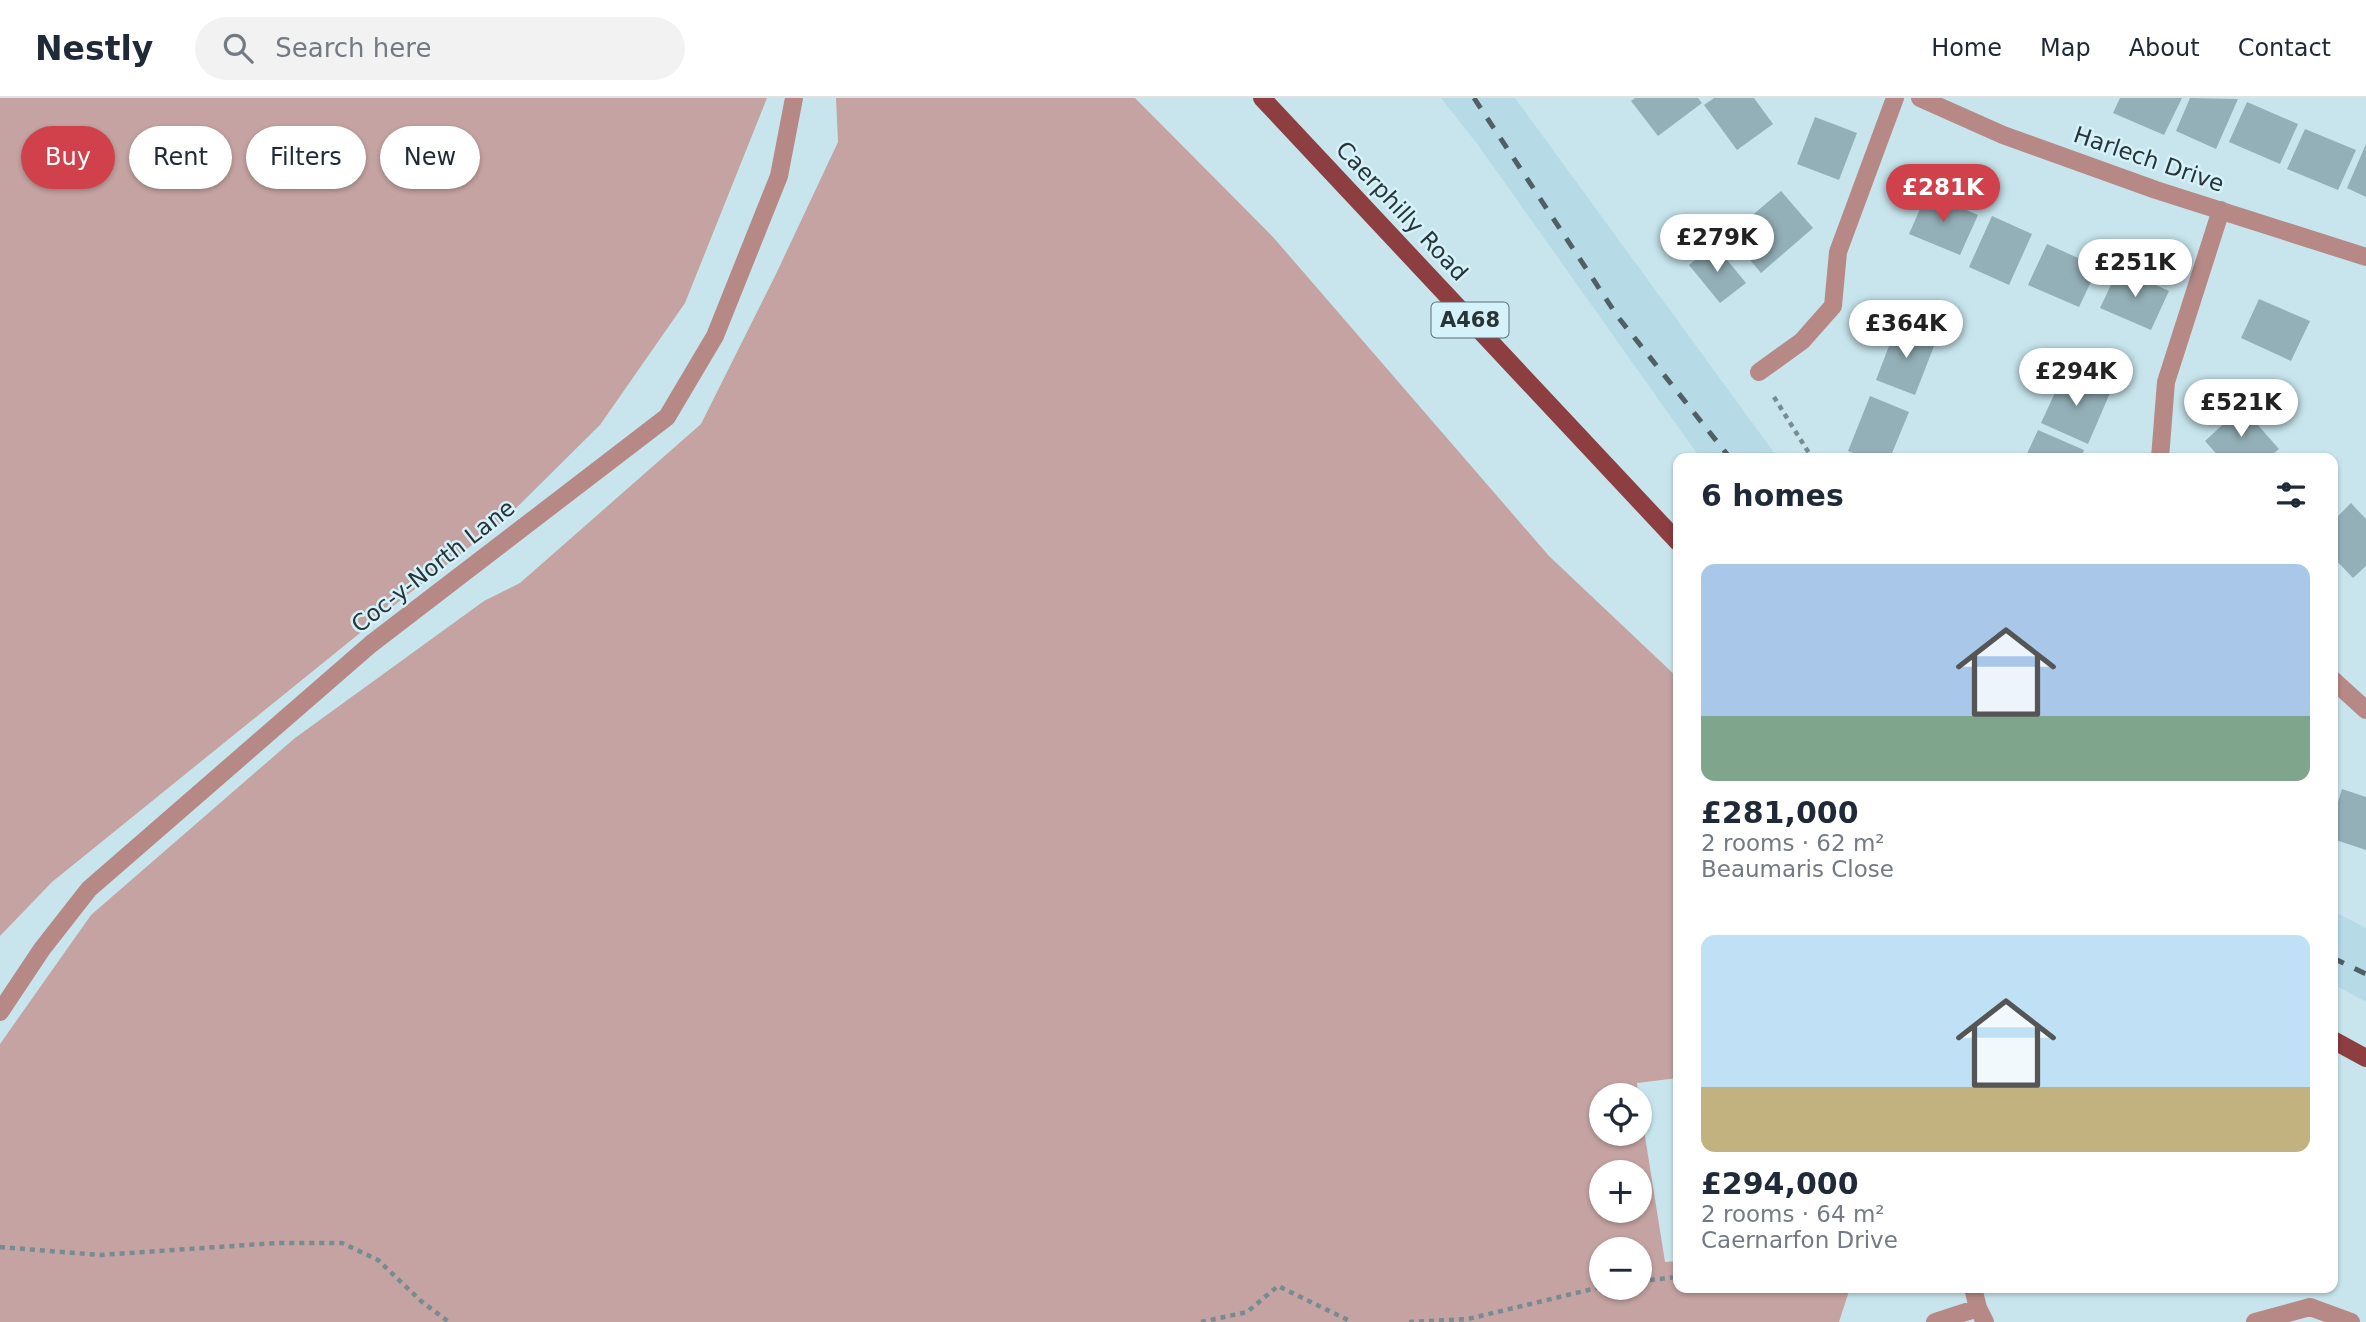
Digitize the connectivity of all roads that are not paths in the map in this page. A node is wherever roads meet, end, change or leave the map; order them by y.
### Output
1 (794, 98) edge
2 (1262, 98) edge
3 (1895, 98) edge
4 (1920, 98) edge
5 (2221, 210) junction
6 (2366, 257) edge
7 (1759, 372) road end
8 (2160, 453) edge
9 (1673, 537) edge
10 (2338, 685) edge
11 (2366, 710) edge
12 (0, 1012) edge
13 (2338, 1043) edge
14 (2366, 1058) edge
15 (1975, 1293) edge
16 (1982, 1315) edge
17 (1935, 1322) edge
18 (2255, 1322) edge
19 (2351, 1322) edge

1 - 12 street, Coc-y-North Lane
2 - 9 main road, Caerphilly Road / A468
3 - 7 street
4 - 5 street, Harlech Drive
5 - 6 street, Harlech Drive
5 - 8 street
10 - 11 street
13 - 14 main road
15 - 16 street
16 - 17 street
18 - 19 street

